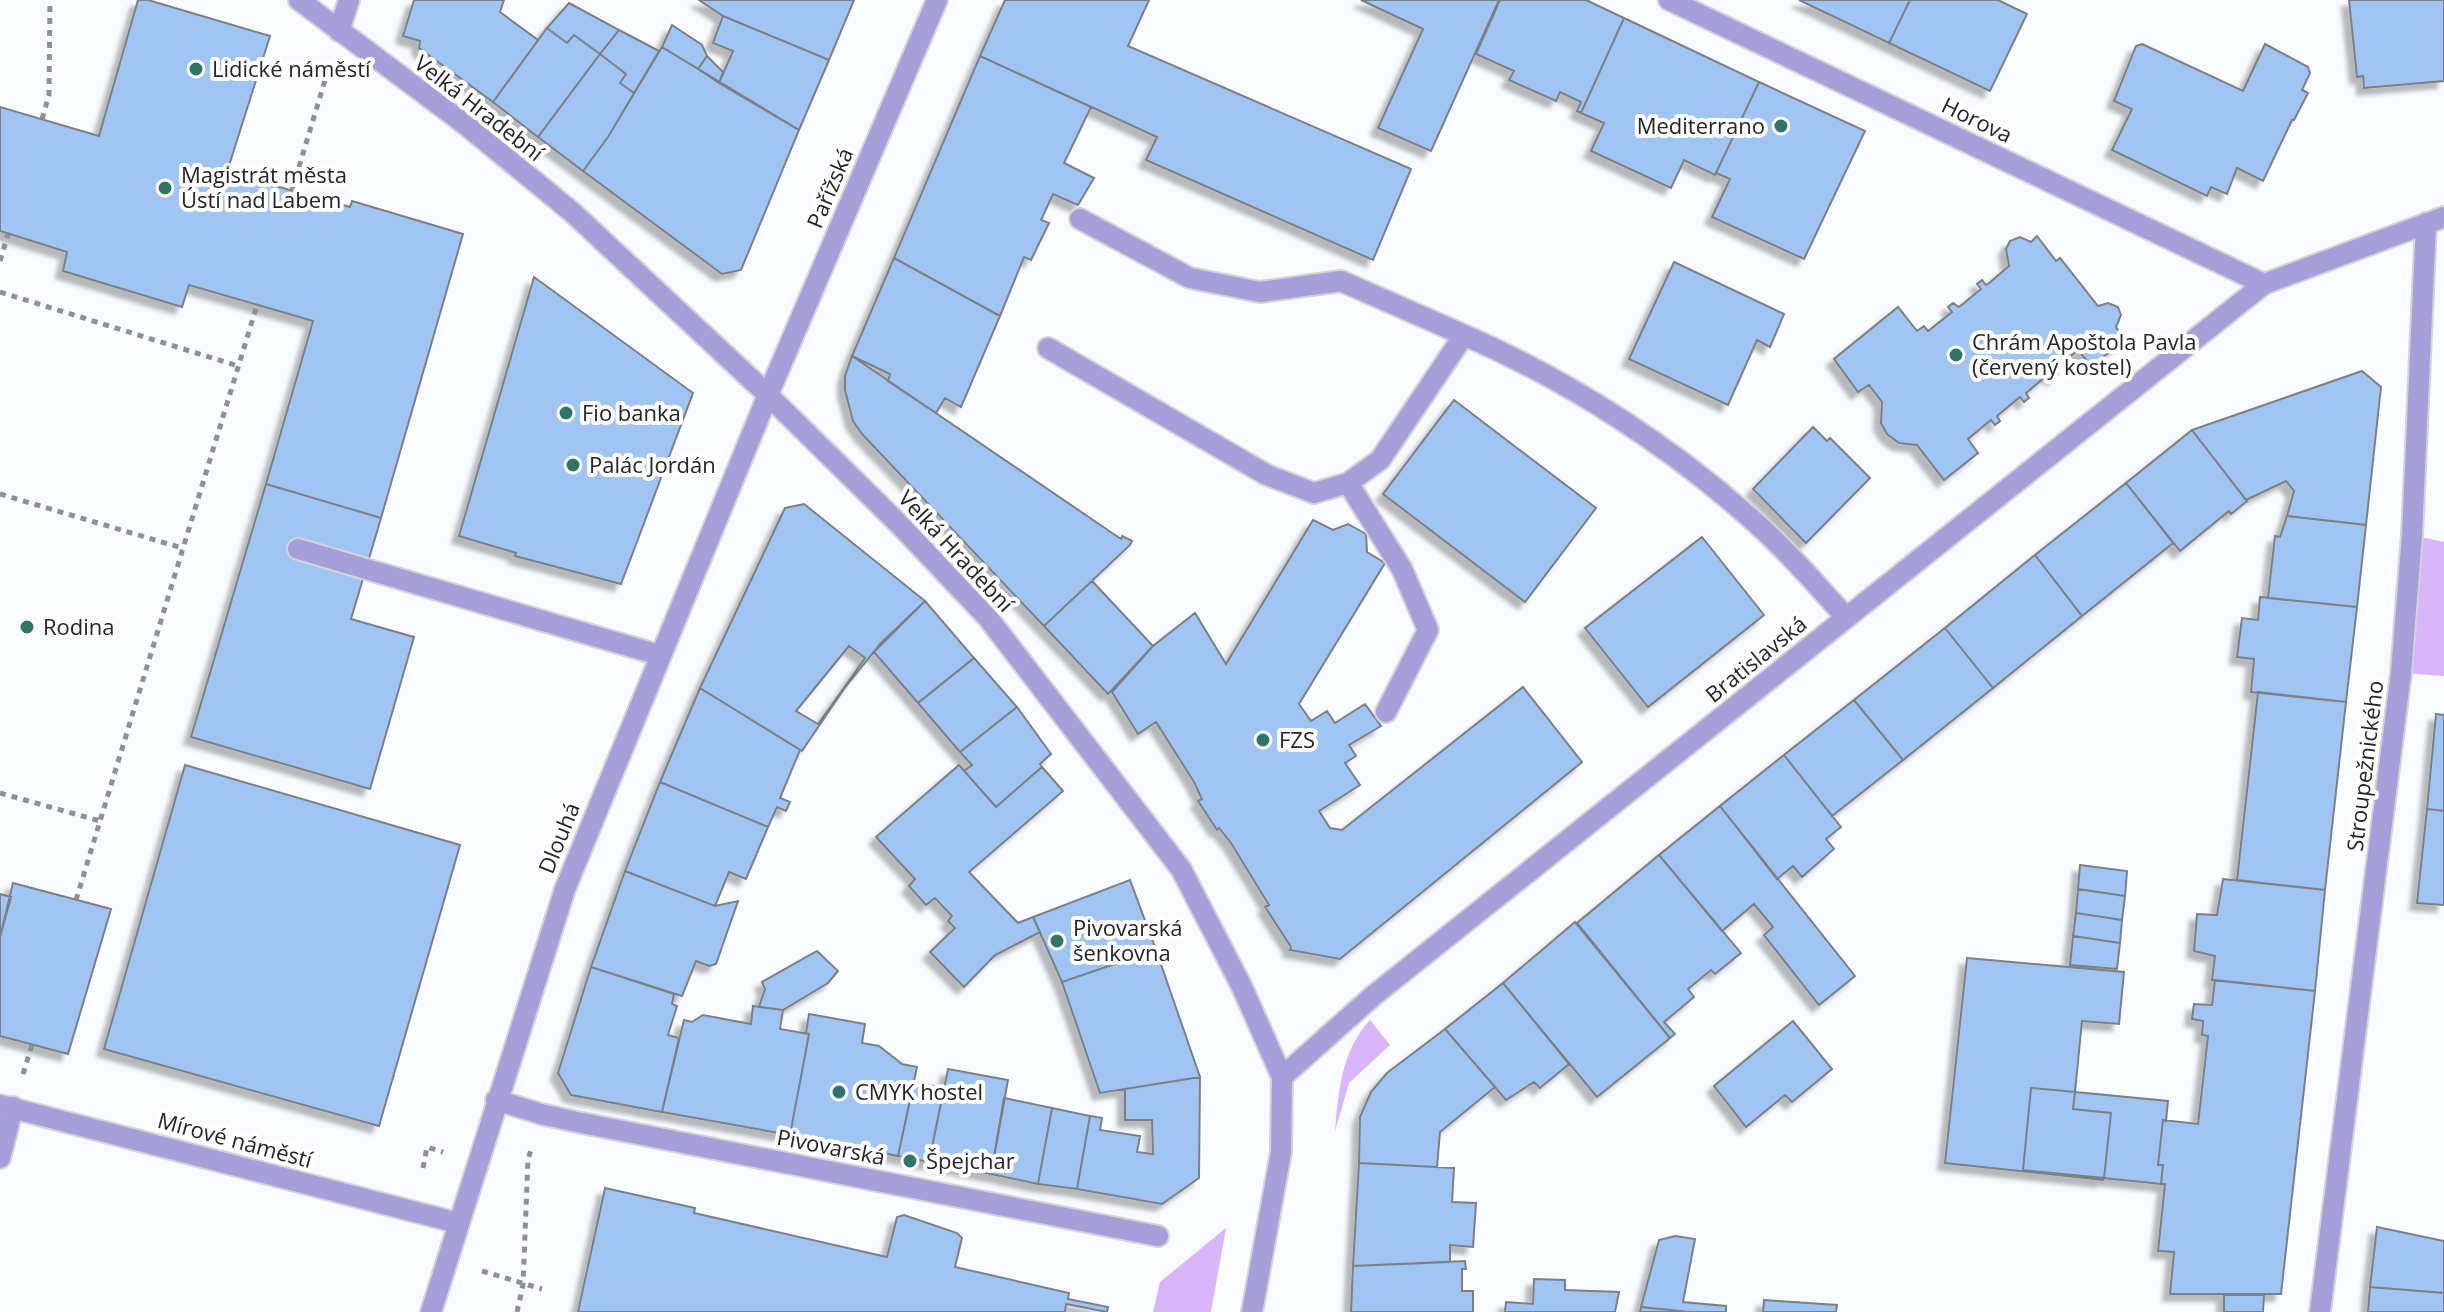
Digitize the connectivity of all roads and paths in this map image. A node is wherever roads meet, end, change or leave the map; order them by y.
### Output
1 (50, 0) edge
2 (299, 0) edge
3 (349, 0) edge
4 (937, 0) edge
5 (1669, 0) edge
6 (339, 31) junction
7 (42, 119) dead end
8 (292, 190) dead end
9 (1080, 219) dead end
10 (2435, 220) edge
11 (8, 234) dead end
12 (0, 261) edge
13 (2264, 284) junction
14 (0, 292) edge
15 (257, 305) dead end
16 (1464, 335) junction
17 (1048, 348) dead end
18 (238, 366) junction
19 (768, 395) junction
20 (1348, 483) junction
21 (0, 494) edge
22 (182, 548) junction
23 (298, 549) dead end
24 (1846, 617) junction
25 (659, 655) junction
26 (1386, 712) dead end
27 (0, 793) edge
28 (100, 821) junction
29 (76, 900) dead end
30 (1282, 1077) junction
31 (496, 1100) junction
32 (7, 1106) edge
33 (0, 1158) edge
34 (528, 1159) dead end
35 (458, 1223) junction
36 (1158, 1236) dead end
37 (476, 1269) dead end
38 (523, 1285) junction
39 (542, 1289) dead end
40 (431, 1312) edge
41 (517, 1312) edge
42 (1252, 1312) edge
43 (2320, 1312) edge

1 - 7 path
2 - 6 street, Velká Hradební
3 - 6 street
4 - 19 street, Pařížská
5 - 13 street, Horova
6 - 8 path
6 - 19 street, Velká Hradební
9 - 16 street
10 - 13 street, Bratislavská
10 - 43 street, Stroupežnického
11 - 12 path
13 - 24 street, Bratislavská
14 - 18 path
15 - 18 path
16 - 20 street
16 - 24 street
17 - 20 street
18 - 22 path
19 - 25 street, Dlouhá
19 - 30 street, Velká Hradební
20 - 26 street
21 - 22 path
22 - 28 path
23 - 25 street
24 - 30 street, Bratislavská
25 - 31 street, Dlouhá
27 - 28 path
28 - 29 path
30 - 42 street, Velká Hradební
31 - 35 street, Dlouhá
31 - 36 street, Pivovarská
32 - 33 street
32 - 35 street, Mírové náměstí
34 - 38 path
35 - 40 street, Dlouhá
37 - 38 path
38 - 39 path
38 - 41 path

